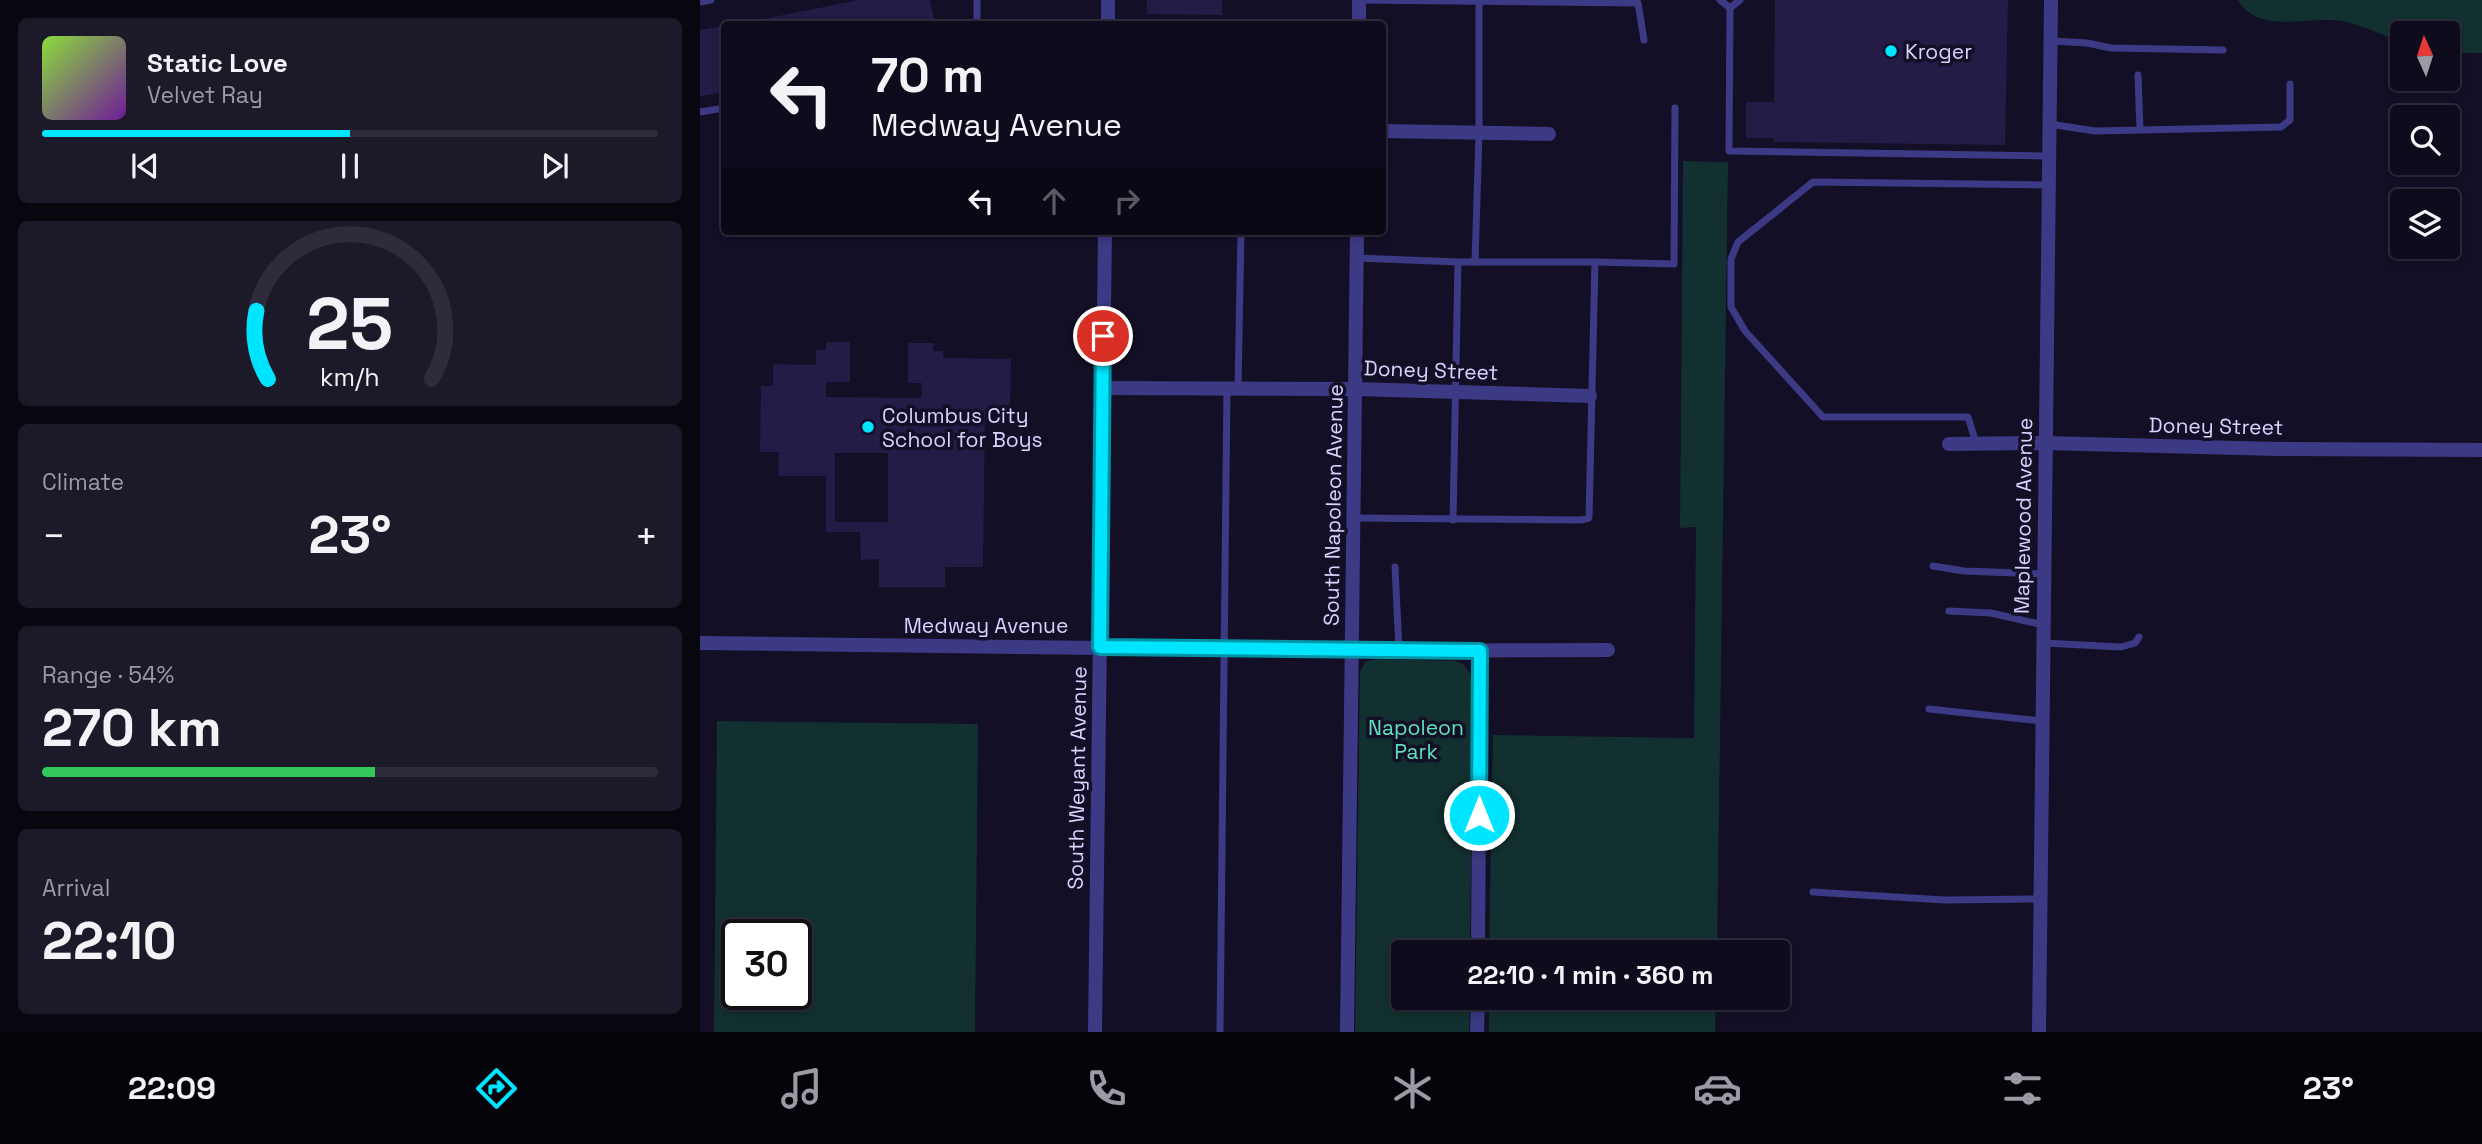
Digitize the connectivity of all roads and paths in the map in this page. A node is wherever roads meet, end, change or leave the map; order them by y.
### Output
1 (711, 0) edge
2 (977, 0) edge
3 (1108, 0) edge
4 (1359, 0) edge
5 (1720, 0) edge
6 (1740, 0) edge
7 (2051, 0) edge
8 (700, 2) edge
9 (1479, 2) edge
10 (1730, 8) junction
11 (977, 21) edge
12 (1108, 21) edge
13 (1359, 21) edge
14 (1644, 40) dead end
15 (2050, 41) junction
16 (2223, 50) dead end
17 (2138, 75) dead end
18 (2290, 85) dead end
19 (721, 108) edge
20 (1675, 108) dead end
21 (700, 112) edge
22 (2048, 124) junction
23 (2140, 130) junction
24 (1386, 131) edge
25 (1479, 133) junction
26 (1549, 134) dead end
27 (2048, 156) junction
28 (2048, 185) junction
29 (1105, 235) edge
30 (1241, 235) edge
31 (1357, 235) edge
32 (1357, 258) junction
33 (1458, 262) junction
34 (1475, 262) junction
35 (1595, 262) junction
36 (1102, 388) junction
37 (1233, 388) junction
38 (1355, 389) junction
39 (1456, 393) junction
40 (1590, 396) junction
41 (2045, 443) junction
42 (1949, 444) dead end
43 (1977, 444) junction
44 (2482, 450) edge
45 (1354, 518) junction
46 (1453, 520) junction
47 (1933, 566) dead end
48 (1395, 567) dead end
49 (2044, 574) junction
50 (1949, 611) dead end
51 (2043, 625) junction
52 (2140, 637) dead end
53 (700, 643) edge
54 (2043, 643) junction
55 (1100, 647) junction
56 (1226, 648) junction
57 (1608, 650) dead end
58 (1352, 651) junction
59 (1399, 651) junction
60 (1480, 651) junction
61 (1929, 709) dead end
62 (2042, 721) junction
63 (1813, 892) dead end
64 (2040, 899) junction
65 (1478, 940) edge
66 (1478, 1010) edge
67 (1095, 1032) edge
68 (1220, 1032) edge
69 (1347, 1032) edge
70 (1477, 1032) edge
71 (2039, 1032) edge

1 - 8 lane
2 - 11 lane
3 - 12 street
4 - 9 lane
4 - 13 street
5 - 10 lane
6 - 10 lane
7 - 15 street, Maplewood Avenue
9 - 14 lane
9 - 25 lane
10 - 27 lane
15 - 16 lane
15 - 22 street, Maplewood Avenue
17 - 23 lane
18 - 23 lane
19 - 21 lane
20 - 35 lane
22 - 23 lane
22 - 27 street, Maplewood Avenue
24 - 25 street
25 - 26 street
25 - 34 lane
27 - 28 street, Maplewood Avenue
28 - 41 street, Maplewood Avenue
28 - 43 lane
29 - 36 street, South Weyant Avenue
30 - 37 lane
31 - 32 street, South Napoleon Avenue
32 - 33 lane
32 - 38 street, South Napoleon Avenue
33 - 34 lane
33 - 39 lane
34 - 35 lane
35 - 40 lane
36 - 37 street, Doney Street
36 - 55 street, South Weyant Avenue
37 - 38 street, Doney Street
37 - 56 lane
38 - 39 street, Doney Street
38 - 45 street, South Napoleon Avenue
39 - 40 street, Doney Street
39 - 46 lane
40 - 46 lane
41 - 43 street, Doney Street
41 - 44 street, Doney Street
41 - 49 street, Maplewood Avenue
42 - 43 street, Doney Street
45 - 46 lane
45 - 58 street, South Napoleon Avenue
47 - 49 lane
48 - 59 lane
49 - 51 street, Maplewood Avenue
50 - 51 lane
51 - 54 street, Maplewood Avenue
52 - 54 lane
53 - 55 street, Medway Avenue
54 - 62 street, Maplewood Avenue
55 - 56 street, Medway Avenue
55 - 67 street, South Weyant Avenue
56 - 58 street, Medway Avenue
56 - 68 lane
57 - 60 street, Medway Avenue
58 - 59 street, Medway Avenue
58 - 69 street, South Napoleon Avenue
59 - 60 street, Medway Avenue
60 - 65 street
61 - 62 lane
62 - 64 street, Maplewood Avenue
63 - 64 lane
64 - 71 street, Maplewood Avenue
66 - 70 street

